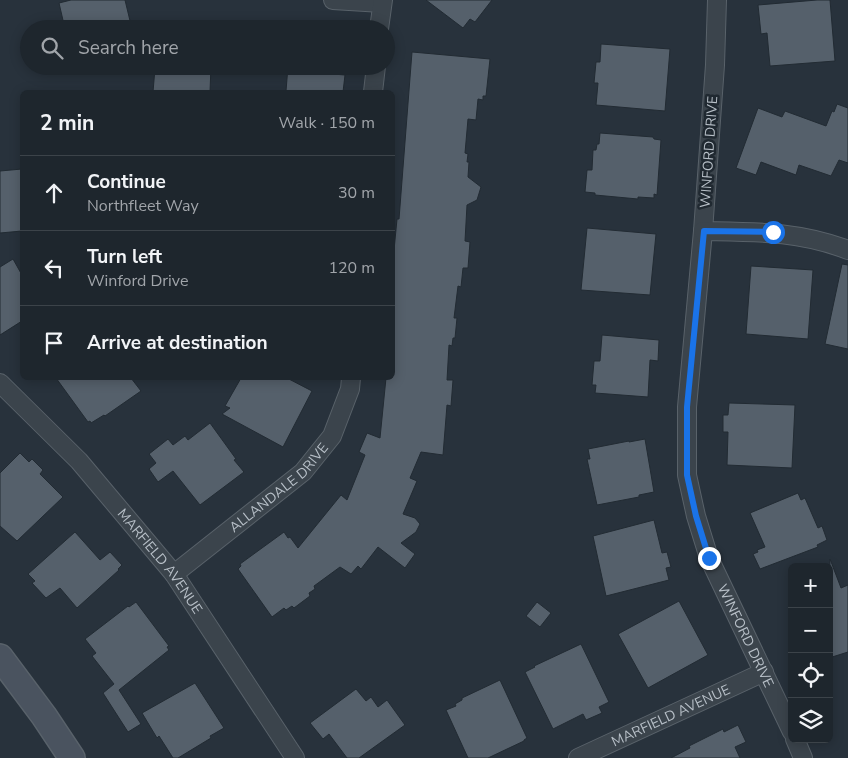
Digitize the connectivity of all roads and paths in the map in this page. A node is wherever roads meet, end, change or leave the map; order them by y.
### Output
1 (333, 0) edge
2 (717, 0) edge
3 (382, 1) edge
4 (380, 20) edge
5 (375, 75) edge
6 (373, 90) edge
7 (704, 231) junction
8 (848, 250) edge
9 (351, 380) edge
10 (0, 383) edge
11 (174, 574) junction
12 (0, 657) edge
13 (764, 672) junction
14 (788, 723) edge
15 (797, 743) edge
16 (72, 758) edge
17 (295, 758) edge
18 (578, 758) edge
19 (803, 758) edge

1 - 3 street
2 - 7 street, WINFORD DRIVE
3 - 4 street
5 - 6 street
7 - 8 street
7 - 13 street, WINFORD DRIVE
9 - 11 street, ALLANDALE DRIVE
10 - 11 street, MARFIELD AVENUE
11 - 17 street, MARFIELD AVENUE
12 - 16 main road
13 - 14 street, WINFORD DRIVE
13 - 18 street, MARFIELD AVENUE
15 - 19 street

